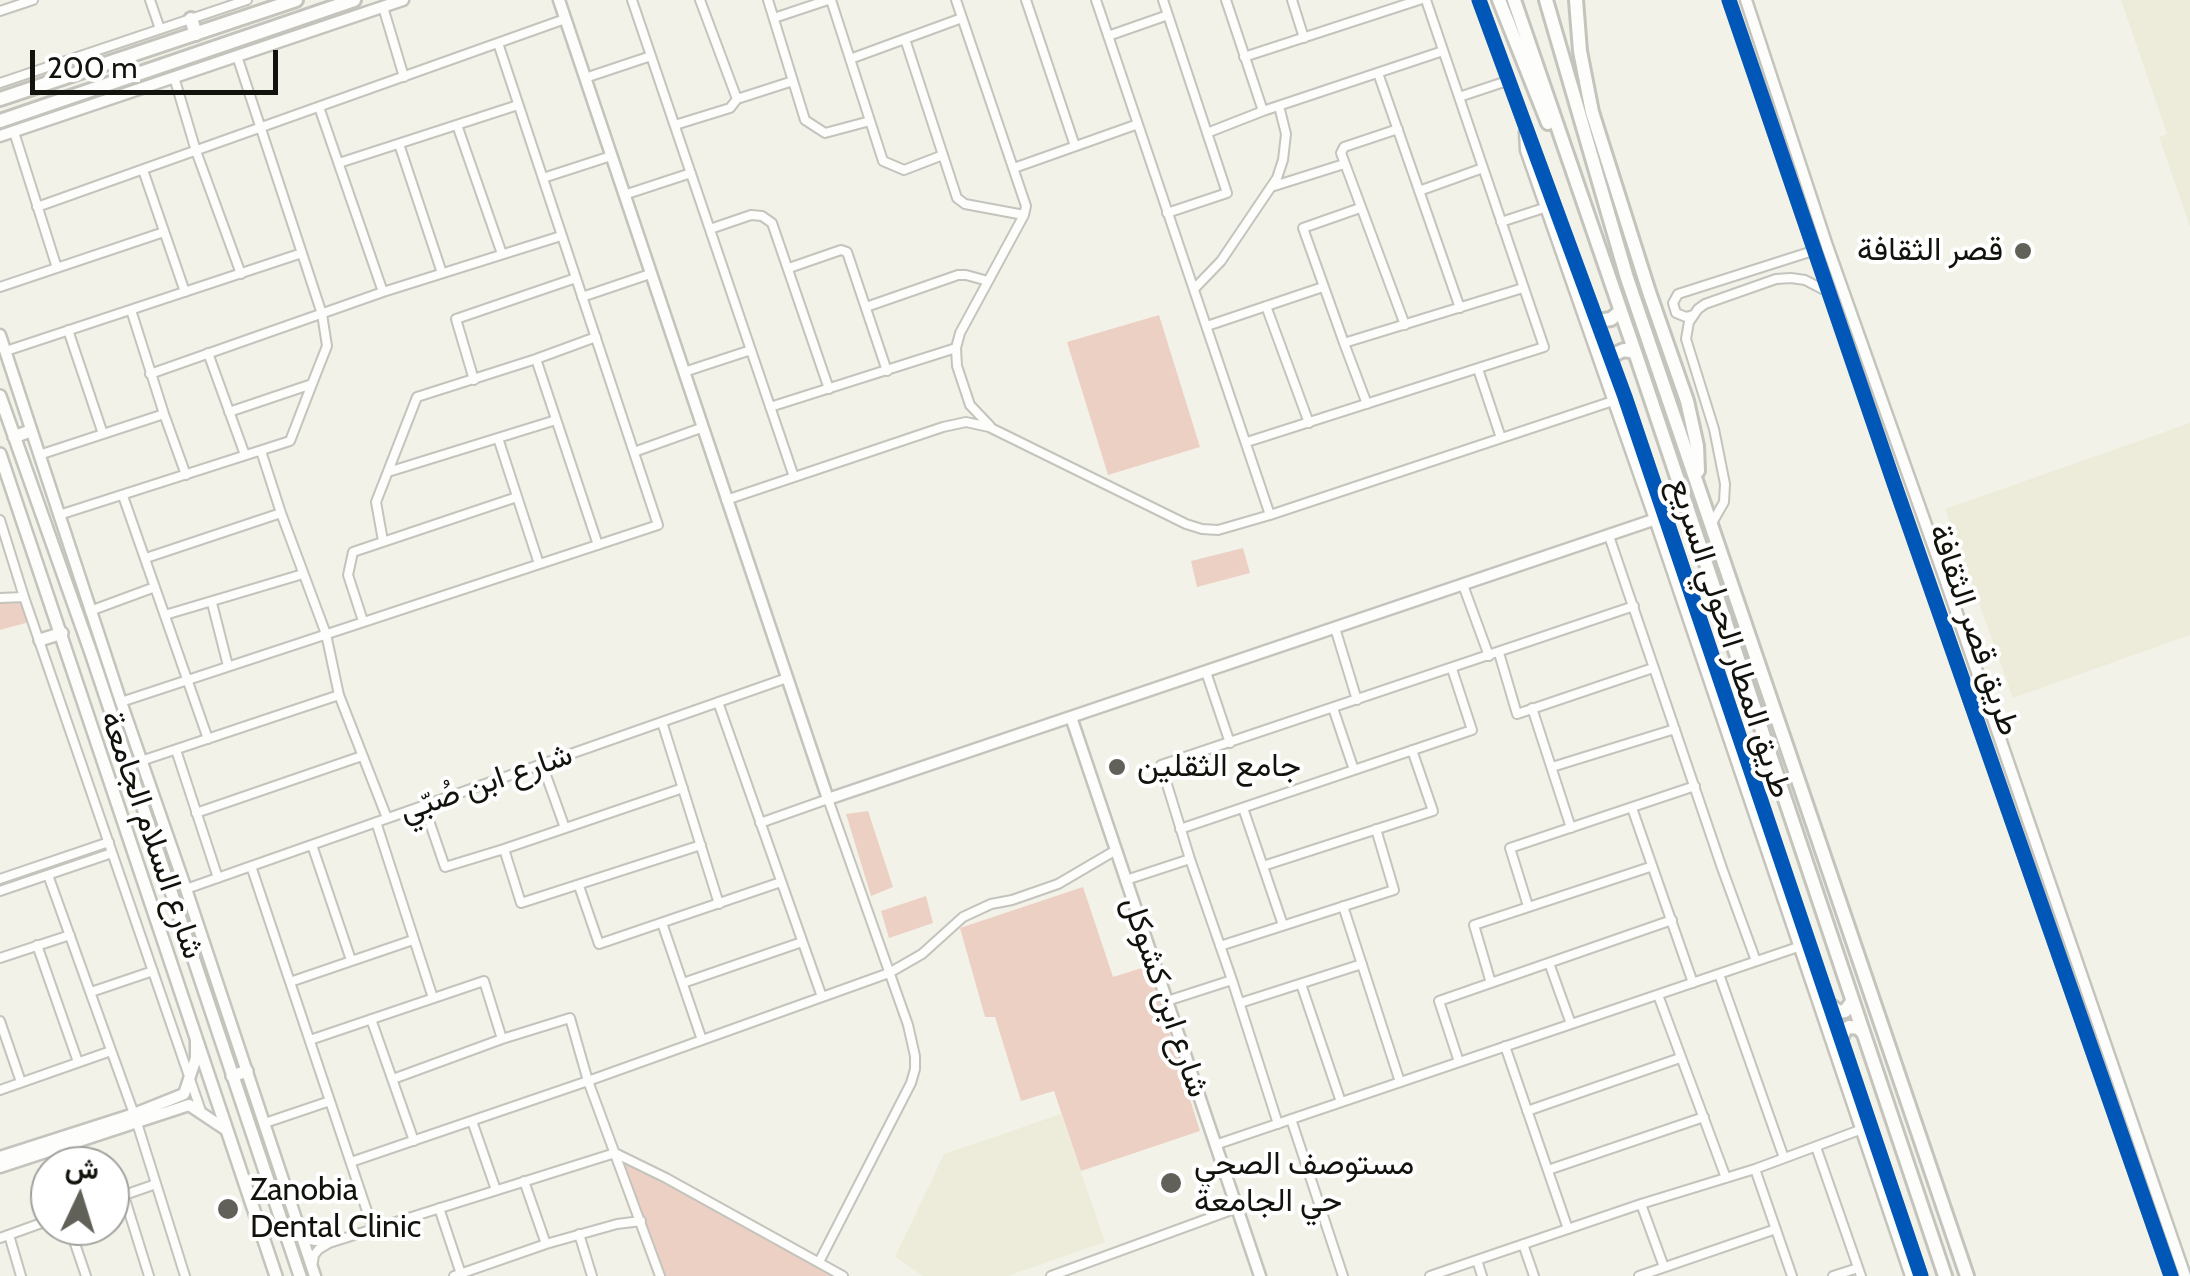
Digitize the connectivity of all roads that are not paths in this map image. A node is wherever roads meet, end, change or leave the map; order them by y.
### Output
1 (33, 0) edge
2 (150, 0) edge
3 (248, 0) edge
4 (296, 0) edge
5 (354, 0) edge
6 (403, 0) edge
7 (559, 0) edge
8 (632, 0) edge
9 (700, 0) edge
10 (768, 0) edge
11 (830, 0) edge
12 (956, 0) edge
13 (1026, 0) edge
14 (1096, 0) edge
15 (1163, 0) edge
16 (1226, 0) edge
17 (1292, 0) edge
18 (1422, 0) edge
19 (1479, 0) edge
20 (1500, 0) edge
21 (1514, 0) edge
22 (1546, 0) edge
23 (1576, 0) edge
24 (1729, 0) edge
25 (1746, 0) edge
26 (223, 4) edge
27 (382, 7) junction
28 (0, 11) edge
29 (1168, 15) junction
30 (305, 17) junction
31 (565, 18) junction
32 (774, 18) junction
33 (962, 18) junction
34 (191, 19) junction
35 (160, 29) junction
36 (310, 31) junction
37 (196, 34) junction
38 (1108, 36) junction
39 (1304, 38) junction
40 (905, 39) junction
41 (498, 43) junction
42 (1444, 52) junction
43 (237, 56) junction
44 (651, 56) junction
45 (1244, 58) junction
46 (122, 59) junction
47 (850, 59) junction
48 (1378, 73) junction
49 (174, 77) junction
50 (404, 77) junction
51 (585, 78) junction
52 (1507, 80) junction
53 (793, 81) junction
54 (0, 83) edge
55 (86, 91) junction
56 (1458, 97) junction
57 (736, 99) junction
58 (0, 100) edge
59 (518, 104) junction
60 (320, 106) junction
61 (1279, 106) junction
62 (1263, 111) junction
63 (40, 115) junction
64 (0, 121) edge
65 (870, 121) junction
66 (1138, 124) junction
67 (457, 125) junction
68 (674, 126) junction
69 (259, 127) junction
70 (1398, 129) junction
71 (1526, 131) junction
72 (14, 132) junction
73 (1207, 133) junction
74 (0, 136) edge
75 (398, 144) junction
76 (1075, 146) junction
77 (196, 150) junction
78 (943, 155) junction
79 (611, 156) junction
80 (339, 163) junction
81 (1344, 164) junction
82 (1014, 168) junction
83 (1483, 168) junction
84 (143, 170) junction
85 (691, 173) junction
86 (542, 178) junction
87 (1271, 188) junction
88 (1419, 190) junction
89 (624, 195) junction
90 (1584, 202) junction
91 (1547, 207) junction
92 (37, 208) junction
93 (1360, 208) junction
94 (1168, 213) junction
95 (1024, 215) junction
96 (1501, 222) junction
97 (710, 229) junction
98 (164, 232) junction
99 (561, 236) junction
100 (1816, 250) junction
101 (302, 253) junction
102 (502, 254) junction
103 (57, 268) junction
104 (788, 268) junction
105 (442, 273) junction
106 (241, 274) junction
107 (650, 274) junction
108 (576, 278) junction
109 (988, 281) junction
110 (0, 287) edge
111 (1323, 287) junction
112 (1194, 288) junction
113 (1524, 288) junction
114 (184, 292) junction
115 (383, 292) junction
116 (1831, 294) junction
117 (582, 297) junction
118 (1266, 306) junction
119 (866, 307) junction
120 (1460, 308) junction
121 (131, 310) junction
122 (1621, 311) junction
123 (322, 314) junction
124 (1693, 315) junction
125 (1598, 321) junction
126 (1405, 325) junction
127 (1207, 326) junction
128 (68, 330) junction
129 (0, 334) edge
130 (596, 337) junction
131 (1344, 344) junction
132 (956, 348) junction
133 (750, 350) junction
134 (6, 351) junction
135 (1635, 352) junction
136 (208, 353) junction
137 (1612, 358) junction
138 (536, 359) junction
139 (1478, 369) junction
140 (887, 371) junction
141 (683, 372) junction
142 (150, 374) junction
143 (474, 380) junction
144 (312, 384) junction
145 (829, 389) junction
146 (0, 396) edge
147 (1619, 399) junction
148 (1367, 404) junction
149 (970, 405) junction
150 (770, 407) junction
151 (229, 412) junction
152 (164, 414) junction
153 (556, 420) junction
154 (1309, 422) junction
155 (958, 423) junction
156 (702, 428) junction
157 (996, 430) junction
158 (30, 431) junction
159 (103, 434) junction
160 (14, 438) junction
161 (498, 438) junction
162 (1501, 438) junction
163 (1246, 442) junction
164 (261, 450) junction
165 (634, 452) junction
166 (0, 454) edge
167 (39, 455) junction
168 (244, 455) junction
169 (388, 472) junction
170 (186, 475) junction
171 (794, 477) junction
172 (1698, 483) junction
173 (6, 490) edge
174 (123, 496) junction
175 (517, 498) junction
176 (726, 500) junction
177 (281, 512) junction
178 (1270, 515) junction
179 (60, 516) junction
180 (1660, 518) junction
181 (0, 520) edge
182 (1712, 523) junction
183 (1609, 536) junction
184 (383, 540) junction
185 (598, 545) junction
186 (146, 558) junction
187 (539, 564) junction
188 (1942, 573) junction
189 (303, 574) junction
190 (1928, 579) junction
191 (1463, 586) junction
192 (155, 587) junction
193 (0, 598) edge
194 (24, 598) junction
195 (212, 603) junction
196 (1634, 606) junction
197 (90, 611) junction
198 (165, 615) junction
199 (363, 621) junction
200 (1336, 628) junction
201 (62, 633) junction
202 (326, 634) junction
203 (40, 640) junction
204 (97, 651) junction
205 (1498, 652) junction
206 (1488, 656) junction
207 (228, 666) junction
208 (1762, 667) junction
209 (1452, 668) junction
210 (1654, 668) junction
211 (1206, 672) junction
212 (1742, 672) junction
213 (787, 678) junction
214 (188, 680) junction
215 (339, 696) junction
216 (1358, 700) junction
217 (120, 702) junction
218 (718, 702) junction
219 (1774, 703) junction
220 (1333, 708) junction
221 (1532, 708) junction
222 (1754, 710) junction
223 (1071, 718) junction
224 (662, 722) junction
225 (1675, 728) junction
226 (208, 739) junction
227 (1230, 742) junction
228 (176, 750) junction
229 (1412, 750) junction
230 (362, 756) junction
231 (141, 761) junction
232 (542, 764) junction
233 (1552, 768) junction
234 (1354, 770) junction
235 (1695, 786) junction
236 (682, 788) junction
237 (828, 799) junction
238 (424, 806) junction
239 (1243, 808) junction
240 (1632, 808) junction
241 (196, 812) junction
242 (386, 818) junction
243 (376, 822) junction
244 (760, 824) junction
245 (564, 828) junction
246 (1571, 828) junction
247 (1180, 829) junction
248 (1376, 830) junction
249 (108, 842) junction
250 (312, 845) junction
251 (701, 845) junction
252 (504, 849) junction
253 (1116, 850) junction
254 (158, 852) junction
255 (112, 854) junction
256 (136, 857) junction
257 (1190, 858) junction
258 (251, 866) junction
259 (1263, 866) junction
260 (1650, 866) junction
261 (48, 876) junction
262 (166, 878) junction
263 (218, 878) junction
264 (0, 879) edge
265 (1126, 880) junction
266 (781, 882) junction
267 (146, 886) junction
268 (580, 886) junction
269 (186, 889) junction
270 (0, 892) edge
271 (719, 904) junction
272 (1343, 906) junction
273 (1528, 906) junction
274 (1672, 920) junction
275 (662, 923) junction
276 (1283, 926) junction
277 (70, 934) junction
278 (414, 940) junction
279 (802, 942) junction
280 (1804, 945) junction
281 (37, 946) junction
282 (1220, 946) junction
283 (0, 958) edge
284 (351, 960) junction
285 (1756, 962) junction
286 (1549, 963) junction
287 (1362, 964) junction
288 (153, 971) junction
289 (889, 973) junction
290 (1720, 974) junction
291 (1232, 980) junction
292 (290, 982) junction
293 (682, 983) junction
294 (1491, 983) junction
295 (1693, 983) junction
296 (1301, 984) junction
297 (91, 992) junction
298 (1658, 994) junction
299 (822, 997) junction
300 (433, 998) junction
301 (1167, 1002) junction
302 (1852, 1002) junction
303 (1240, 1003) junction
304 (1830, 1005) junction
305 (372, 1019) junction
306 (0, 1021) edge
307 (1570, 1024) junction
308 (1862, 1032) junction
309 (502, 1038) junction
310 (1841, 1038) junction
311 (196, 1040) junction
312 (310, 1040) junction
313 (702, 1040) junction
314 (1506, 1046) junction
315 (111, 1050) junction
316 (1680, 1058) junction
317 (78, 1062) junction
318 (1460, 1062) junction
319 (247, 1071) junction
320 (232, 1076) junction
321 (190, 1079) junction
322 (392, 1079) junction
323 (588, 1081) junction
324 (21, 1082) junction
325 (1400, 1082) junction
326 (0, 1090) edge
327 (184, 1094) junction
328 (330, 1100) junction
329 (1341, 1102) junction
330 (189, 1105) junction
331 (201, 1111) junction
332 (1527, 1111) junction
333 (1704, 1117) junction
334 (136, 1118) junction
335 (1291, 1119) junction
336 (472, 1121) junction
337 (264, 1123) junction
338 (1278, 1124) junction
339 (1866, 1128) junction
340 (225, 1129) junction
341 (414, 1141) junction
342 (1216, 1145) junction
343 (68, 1146) edge
344 (1816, 1147) junction
345 (615, 1153) junction
346 (0, 1157) edge
347 (30, 1158) edge
348 (1784, 1158) junction
349 (351, 1162) junction
350 (0, 1167) edge
351 (1755, 1169) junction
352 (1548, 1170) junction
353 (1726, 1178) junction
354 (524, 1181) junction
355 (156, 1184) junction
356 (496, 1190) junction
357 (130, 1194) edge
358 (1641, 1204) junction
359 (439, 1208) junction
360 (1237, 1208) junction
361 (130, 1215) edge
362 (640, 1221) junction
363 (282, 1223) junction
364 (30, 1227) edge
365 (373, 1229) junction
366 (1568, 1229) junction
367 (1776, 1229) junction
368 (579, 1234) junction
369 (4, 1236) edge
370 (303, 1239) junction
371 (329, 1243) junction
372 (546, 1244) junction
373 (1523, 1244) junction
374 (76, 1246) edge
375 (1476, 1260) junction
376 (819, 1262) junction
377 (1664, 1267) junction
378 (1860, 1272) edge
379 (313, 1273) edge
380 (458, 1275) edge
381 (21, 1276) edge
382 (86, 1276) edge
383 (149, 1276) edge
384 (185, 1276) edge
385 (276, 1276) edge
386 (300, 1276) edge
387 (592, 1276) edge
388 (660, 1276) edge
389 (843, 1276) edge
390 (1052, 1276) edge
391 (1260, 1276) edge
392 (1342, 1276) edge
393 (1430, 1276) edge
394 (1482, 1276) edge
395 (1534, 1276) edge
396 (1638, 1276) edge
397 (1792, 1276) edge
398 (1833, 1276) edge
399 (1911, 1276) edge
400 (1921, 1276) edge
401 (1946, 1276) edge
402 (1967, 1276) edge
403 (2171, 1276) edge
404 (2185, 1276) edge

1 - 28 street
2 - 35 street
3 - 26 street
4 - 37 main road
5 - 30 main road
6 - 27 street
7 - 31 street
8 - 44 street
9 - 57 street
10 - 32 street
11 - 32 street
11 - 47 street
12 - 33 street
13 - 76 street
14 - 38 street
15 - 29 street
16 - 45 street
17 - 39 street
18 - 39 street
18 - 42 street
19 - 52 street
20 - 90 main road
21 - 90 main road, طريق المطار الحولي السريع
22 - 172 main road, طريق المطار الحولي السريع
23 - 172 main road
24 - 100 street, طريق قصر الثقافة
25 - 188 street, طريق قصر الثقافة
26 - 34 street
27 - 36 street
27 - 50 street
29 - 38 street
29 - 73 street
30 - 36 main road
30 - 55 main road
31 - 41 street
31 - 51 street
32 - 53 street
33 - 40 street
33 - 82 street
34 - 35 street
34 - 37 main road
35 - 54 street
36 - 43 street
37 - 46 main road
38 - 66 street
39 - 45 street
40 - 47 street
40 - 78 street
41 - 50 street
41 - 59 street
42 - 48 street
42 - 56 street
43 - 49 street
43 - 69 street
44 - 51 street
44 - 68 street
45 - 62 street
46 - 55 main road
46 - 58 main road
47 - 65 street
48 - 61 street
48 - 70 street
49 - 63 street
49 - 77 street
50 - 60 street
51 - 79 street
52 - 56 street
52 - 71 street
53 - 57 street
53 - 65 street
55 - 63 main road
56 - 83 street
57 - 68 street
59 - 67 street
59 - 86 street
60 - 69 street
60 - 80 street
61 - 62 street
61 - 87 street
62 - 73 street
63 - 64 main road
63 - 72 street
65 - 78 street
66 - 76 street
66 - 94 street
67 - 75 street
67 - 102 street
68 - 85 street
69 - 77 street
69 - 101 street
70 - 81 street
70 - 88 street
71 - 91 street
71 - 125 street
72 - 74 street
72 - 92 street
73 - 94 street
75 - 80 street
75 - 105 street
76 - 82 street
77 - 84 street
77 - 106 street
78 - 95 street
79 - 86 street
79 - 89 street
80 - 115 street
81 - 87 street
81 - 93 street
82 - 95 street
83 - 88 street
83 - 96 street
84 - 92 street
84 - 98 street
85 - 89 street
85 - 97 street
86 - 99 street
87 - 112 street
88 - 120 street
89 - 107 street
90 - 122 main road, طريق المطار الحولي السريع
91 - 96 street
91 - 147 street
92 - 103 street
93 - 111 street
93 - 126 street
94 - 112 street
95 - 109 street
96 - 113 street
97 - 104 street
97 - 133 street
98 - 103 street
98 - 114 street
99 - 102 street
99 - 108 street
100 - 116 street, طريق قصر الثقافة
100 - 124 street
101 - 106 street
101 - 123 street
102 - 105 street
103 - 110 street
104 - 119 street
104 - 145 street
105 - 115 street
106 - 114 street
107 - 117 street
107 - 141 street
108 - 117 street
108 - 143 street
109 - 119 street
109 - 132 street
111 - 118 street
111 - 131 street
112 - 127 street
113 - 120 street
113 - 139 street
114 - 121 street
115 - 123 street
116 - 124 street
116 - 190 street, طريق قصر الثقافة
117 - 130 street
118 - 127 street
118 - 154 street
119 - 140 street
120 - 126 street
121 - 128 street
121 - 142 street
122 - 125 main road
122 - 135 main road, طريق المطار الحولي السريع
123 - 136 street
123 - 144 street
124 - 182 street
125 - 137 street
126 - 131 street
127 - 163 street
128 - 134 street
128 - 159 street
129 - 134 street
130 - 138 street
130 - 165 street
131 - 148 street
132 - 140 street
132 - 149 street
133 - 141 street
133 - 150 street
134 - 158 street
135 - 137 main road
135 - 212 main road, طريق المطار الحولي السريع
136 - 142 street
136 - 151 street
137 - 147 street
138 - 143 street
138 - 153 street
139 - 148 street
139 - 162 street
140 - 145 street
141 - 156 street
142 - 152 street
143 - 169 street
144 - 151 street
144 - 164 street
145 - 150 street
146 - 160 main road, شارع السلام الجامعة
147 - 162 street
147 - 180 street
148 - 154 street
149 - 155 street
149 - 157 street
150 - 171 street
151 - 168 street
152 - 159 street
152 - 170 street
153 - 161 street
153 - 185 street
154 - 163 street
155 - 157 street
155 - 171 street
156 - 165 street
156 - 176 street
157 - 178 street
158 - 160 main road
158 - 167 street
159 - 167 street
160 - 204 main road, شارع السلام الجامعة
161 - 169 street
161 - 175 street
162 - 178 street
163 - 178 street
164 - 168 street
164 - 177 street
165 - 185 street
166 - 173 main road, شارع السلام الجامعة
167 - 179 street
168 - 170 street
169 - 184 street
170 - 174 street
171 - 176 street
172 - 182 main road, طريق المطار الحولي السريع
173 - 201 main road, شارع السلام الجامعة
174 - 179 street
174 - 186 street
175 - 184 street
175 - 187 street
176 - 213 street
177 - 186 street
177 - 189 street
179 - 197 street
180 - 183 street
180 - 280 street
181 - 194 street
182 - 208 main road, طريق المطار الحولي السريع
183 - 191 street
183 - 196 street
184 - 199 street
185 - 187 street
186 - 192 street
187 - 199 street
188 - 190 street
188 - 404 street, طريق قصر الثقافة
189 - 195 street
189 - 202 street
190 - 403 street, طريق قصر الثقافة
191 - 200 street
191 - 206 street
192 - 197 street
192 - 198 street
193 - 194 street
194 - 203 street
195 - 198 street
195 - 207 street
196 - 205 street
196 - 210 street
197 - 204 street
198 - 214 street
199 - 202 street
200 - 211 street
200 - 216 street
201 - 203 main road
201 - 256 main road, شارع السلام الجامعة
202 - 207 street
202 - 215 street
203 - 249 street
204 - 217 street
204 - 254 main road, شارع السلام الجامعة
205 - 206 street
205 - 221 street
206 - 209 street
207 - 214 street
208 - 212 main road
208 - 219 main road, طريق المطار الحولي السريع
209 - 216 street
209 - 229 street
210 - 221 street
210 - 225 street
211 - 223 street
211 - 227 street
212 - 222 main road, طريق المطار الحولي السريع
213 - 218 street, شارع ابن صُبّي
213 - 237 street
214 - 217 street
214 - 226 street
215 - 226 street
215 - 230 street
216 - 220 street
217 - 231 street
218 - 224 street, شارع ابن صُبّي
218 - 244 street
219 - 222 main road
219 - 402 main road, طريق المطار الحولي السريع
220 - 227 street
220 - 234 street
221 - 233 street
222 - 302 main road, طريق المطار الحولي السريع
223 - 237 street
223 - 253 street, شارع ابن كشوكل
224 - 232 street, شارع ابن صُبّي
224 - 236 street
225 - 233 street
225 - 235 street
226 - 228 street
227 - 247 street
228 - 231 street
228 - 241 street
229 - 234 street
229 - 248 street
230 - 241 street
230 - 242 street
231 - 269 street
232 - 238 street, شارع ابن صُبّي
232 - 245 street
233 - 246 street
234 - 239 street
235 - 240 street
235 - 285 street
236 - 245 street
236 - 251 street
237 - 244 street
237 - 289 street
238 - 242 street, شارع ابن صُبّي
238 - 252 street
239 - 247 street
239 - 259 street
240 - 246 street
240 - 260 street
241 - 263 street
242 - 243 street, شارع ابن صُبّي
243 - 250 street, شارع ابن صُبّي
243 - 278 street
244 - 266 street
245 - 252 street
246 - 273 street
247 - 257 street
248 - 259 street
248 - 272 street
249 - 255 street
249 - 264 street
250 - 258 street, شارع ابن صُبّي
250 - 284 street
251 - 268 street
251 - 271 street
252 - 268 street
253 - 265 street, شارع ابن كشوكل
253 - 289 street
254 - 256 main road
254 - 262 main road, شارع السلام الجامعة
255 - 261 street
255 - 288 street
256 - 267 main road, شارع السلام الجامعة
257 - 265 street
257 - 282 street
258 - 263 street, شارع ابن صُبّي
258 - 292 street
259 - 276 street
260 - 273 street
260 - 274 street
261 - 270 street
261 - 277 street
262 - 267 main road
262 - 320 main road, شارع السلام الجامعة
263 - 269 street, شارع ابن صُبّي
265 - 301 street, شارع ابن كشوكل
266 - 271 street
266 - 279 street
267 - 311 main road, شارع السلام الجامعة
268 - 275 street
269 - 319 street
271 - 275 street
272 - 276 street
272 - 287 street
273 - 294 street
274 - 286 street
274 - 295 street
275 - 293 street
276 - 282 street
277 - 281 street
277 - 297 street
278 - 284 street
278 - 300 street
279 - 293 street
279 - 299 street
280 - 285 street
280 - 304 street
280 - 339 street
281 - 283 street
281 - 317 street
282 - 291 street
284 - 292 street
285 - 290 street
286 - 294 street
286 - 307 street
287 - 296 street
287 - 325 street
288 - 297 street
288 - 321 street
289 - 299 street
289 - 376 street
290 - 295 street
290 - 348 street
291 - 301 street
291 - 303 street
292 - 312 street
293 - 313 street
294 - 318 street
295 - 298 street
296 - 303 street
296 - 329 street
297 - 315 street
298 - 307 street
298 - 316 street
299 - 313 street
300 - 305 street
300 - 309 street
301 - 342 street, شارع ابن كشوكل
302 - 304 main road
302 - 308 main road, طريق المطار الحولي السريع
303 - 338 street
304 - 310 street
305 - 312 street
305 - 322 street
306 - 324 street
307 - 314 street
308 - 310 main road
308 - 401 main road, طريق المطار الحولي السريع
309 - 322 street
309 - 323 street
310 - 339 street
311 - 321 street
311 - 340 main road, شارع السلام الجامعة
312 - 328 street
313 - 323 street
314 - 318 street
314 - 332 street
315 - 317 street
315 - 334 street
316 - 332 street
316 - 333 street
317 - 324 street
318 - 325 street
319 - 320 main road
319 - 337 street
320 - 363 main road, شارع السلام الجامعة
321 - 327 street
321 - 331 street
322 - 341 street
323 - 336 street
323 - 345 street
324 - 326 street
325 - 329 street
327 - 330 street
327 - 334 street
328 - 337 street
328 - 349 street
329 - 335 street
330 - 331 street
330 - 334 street
331 - 340 street
332 - 352 street
333 - 352 street
333 - 353 street
334 - 343 street
334 - 346 street
334 - 355 street
335 - 338 street
335 - 392 street
336 - 341 street
336 - 356 street
337 - 370 street
338 - 342 street
339 - 344 street
339 - 399 street
339 - 400 street
340 - 385 main road, شارع السلام الجامعة
341 - 349 street
342 - 360 street, شارع ابن كشوكل
344 - 348 street
344 - 378 street
345 - 354 street
345 - 362 street
345 - 376 street
347 - 350 street
348 - 351 street
349 - 365 street
351 - 353 street
351 - 367 street
352 - 366 street
353 - 358 street
354 - 356 street
354 - 372 street
355 - 357 street
355 - 384 street
356 - 359 street
358 - 366 street
358 - 377 street
359 - 365 street
359 - 380 street
360 - 390 street
360 - 391 street, شارع ابن كشوكل
361 - 383 street
362 - 368 street
362 - 388 street
363 - 370 street
363 - 386 main road, شارع السلام الجامعة
364 - 369 street
365 - 371 street
366 - 373 street
367 - 377 street
367 - 397 street
368 - 372 street
368 - 387 street
369 - 381 street
370 - 371 street
370 - 379 street
371 - 379 street
372 - 380 street
373 - 375 street
373 - 395 street
374 - 382 street
375 - 393 street
375 - 394 street
376 - 389 street
377 - 396 street
378 - 398 street

